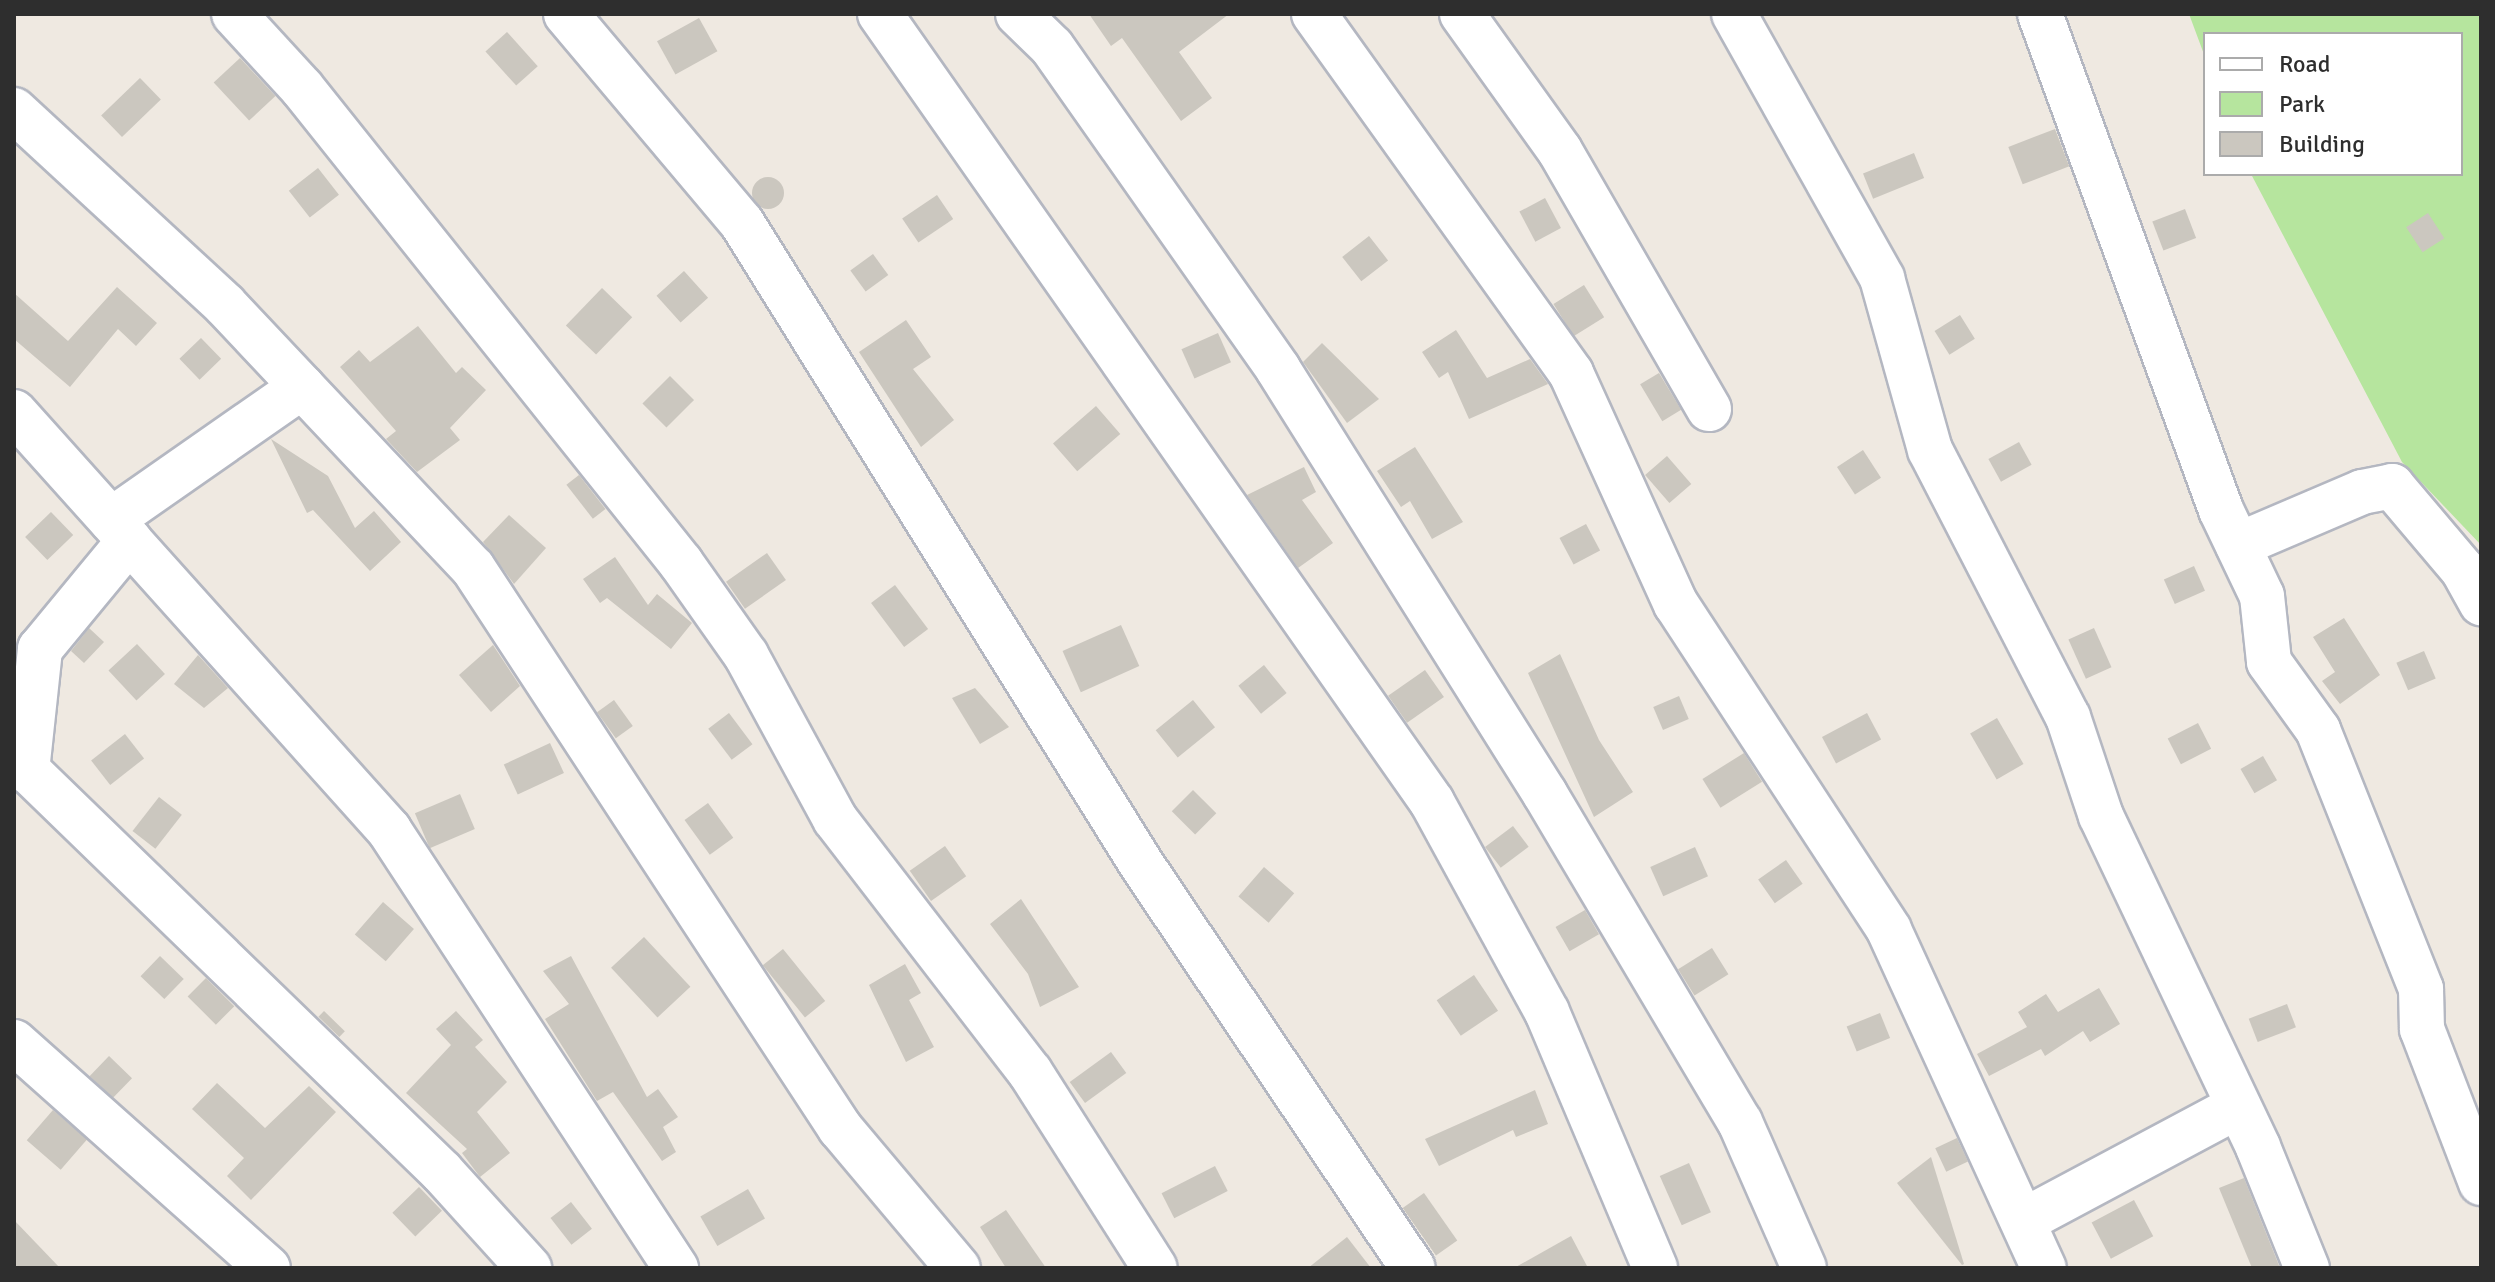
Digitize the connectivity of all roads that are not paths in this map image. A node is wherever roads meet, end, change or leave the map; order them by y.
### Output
1 (234, 14) edge
2 (566, 14) edge
3 (880, 14) edge
4 (1018, 14) edge
5 (1314, 14) edge
6 (1462, 14) edge
7 (1734, 14) edge
8 (2040, 14) edge
9 (14, 110) edge
10 (302, 387) junction
11 (1709, 409) dead end
12 (14, 412) edge
13 (120, 530) junction
14 (2238, 545) junction
15 (2481, 603) edge
16 (21, 764) edge
17 (14, 1042) edge
18 (2238, 1106) junction
19 (2481, 1183) edge
20 (2023, 1221) junction
21 (268, 1268) edge
22 (529, 1268) edge
23 (676, 1268) edge
24 (958, 1268) edge
25 (1155, 1268) edge
26 (1413, 1268) edge
27 (1655, 1268) edge
28 (1804, 1268) edge
29 (2044, 1268) edge
30 (2307, 1268) edge

1 - 25 street
2 - 26 street
3 - 27 street
4 - 28 street
5 - 20 street
6 - 11 street
7 - 18 street
8 - 14 street
9 - 10 street
10 - 13 street
10 - 24 street
12 - 13 street
13 - 16 street
13 - 23 street
14 - 15 street
14 - 19 street
16 - 22 street
17 - 21 street
18 - 20 street
18 - 30 street
20 - 29 street

